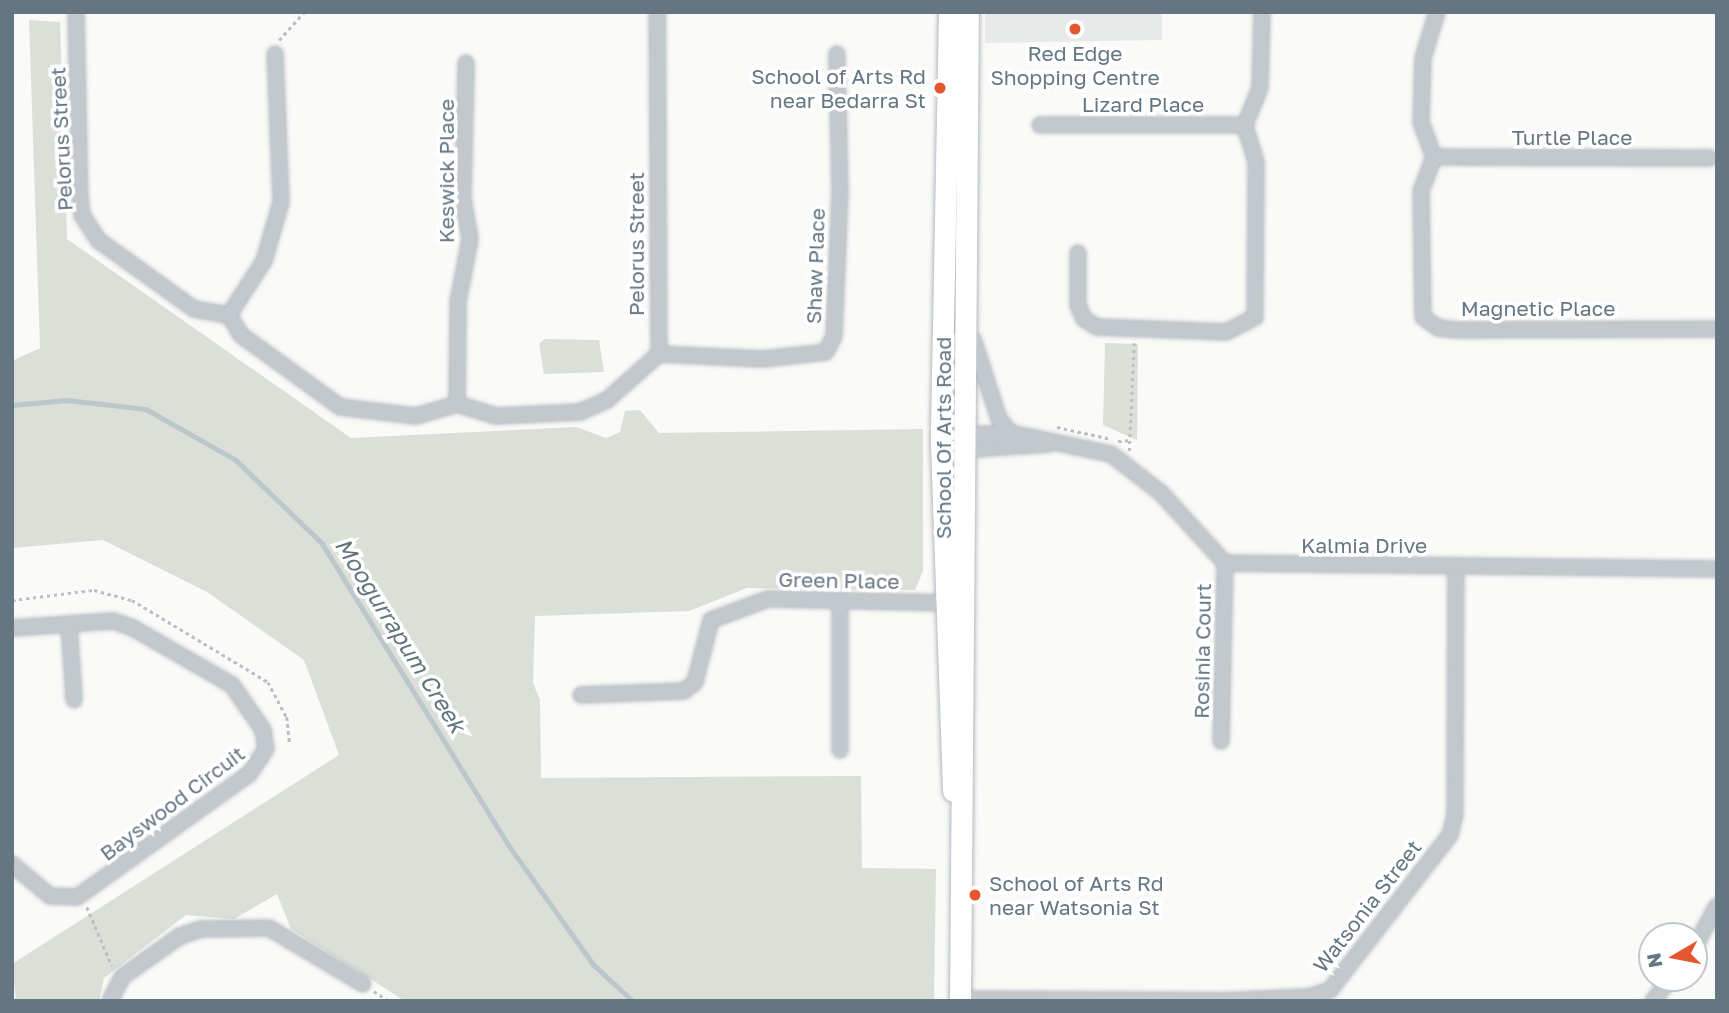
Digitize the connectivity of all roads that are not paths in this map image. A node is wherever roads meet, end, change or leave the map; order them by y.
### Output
1 (76, 12) edge
2 (657, 12) edge
3 (949, 12) edge
4 (968, 12) edge
5 (1262, 12) edge
6 (1437, 12) edge
7 (275, 54) road end
8 (838, 54) dead end
9 (466, 63) dead end
10 (1040, 125) dead end
11 (1245, 125) junction
12 (1434, 158) junction
13 (1710, 158) dead end
14 (1078, 253) dead end
15 (964, 290) junction
16 (229, 315) junction
17 (1717, 329) edge
18 (659, 354) junction
19 (457, 404) junction
20 (1011, 433) junction
21 (965, 443) junction
22 (1057, 443) junction
23 (941, 444) junction
24 (1225, 563) junction
25 (1456, 566) junction
26 (1717, 569) edge
27 (840, 601) junction
28 (942, 603) junction
29 (69, 624) junction
30 (12, 628) edge
31 (581, 695) dead end
32 (74, 700) dead end
33 (1222, 741) dead end
34 (840, 750) dead end
35 (961, 863) junction
36 (12, 864) edge
37 (1717, 906) edge
38 (1708, 922) edge
39 (363, 984) dead end
40 (960, 1000) edge
41 (110, 1001) edge
42 (1220, 1001) edge

1 - 16 street, Pelorus Street
2 - 18 street, Pelorus Street
3 - 23 street, School Of Arts Road
4 - 15 street, School Of Arts Road
5 - 11 street
6 - 12 street
7 - 16 street
8 - 18 street, Shaw Place
9 - 19 street, Keswick Place
10 - 11 street, Lizard Place
11 - 14 street
12 - 13 street, Turtle Place
12 - 17 street, Magnetic Place
15 - 20 street
15 - 21 street, School Of Arts Road
16 - 19 street
18 - 19 street
20 - 21 street
20 - 22 street
21 - 22 street
21 - 23 street
21 - 35 street, School Of Arts Road
22 - 24 street
23 - 28 street, School Of Arts Road
24 - 25 street, Kalmia Drive
24 - 33 street, Rosinia Court
25 - 26 street, Kalmia Drive
25 - 42 street, Watsonia Street
27 - 28 street, Green Place
27 - 31 street, Green Place
27 - 34 street
28 - 35 street, School Of Arts Road
29 - 30 street, Bayswood Circuit
29 - 32 street
29 - 36 street, Bayswood Circuit
35 - 40 street, School Of Arts Road
37 - 38 street
39 - 41 street
40 - 42 street, Watsonia Street

